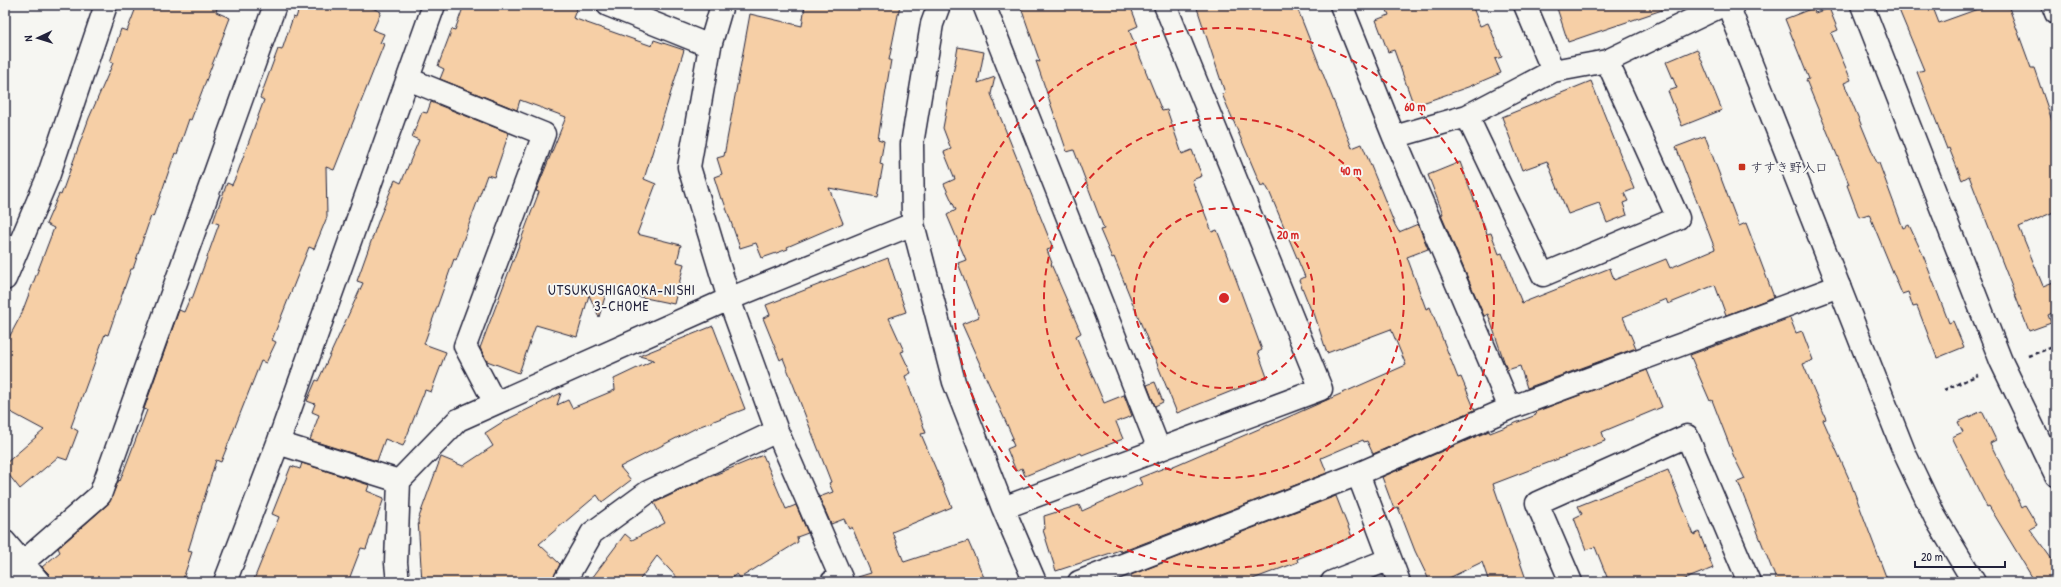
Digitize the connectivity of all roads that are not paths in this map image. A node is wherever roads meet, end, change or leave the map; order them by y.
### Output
1 (106, 5) edge
2 (275, 5) edge
3 (434, 5) edge
4 (608, 5) edge
5 (722, 5) edge
6 (939, 5) edge
7 (984, 5) edge
8 (1165, 5) edge
9 (1341, 5) edge
10 (1525, 5) edge
11 (1723, 5) edge
12 (1728, 5) edge
13 (1862, 5) edge
14 (2053, 5) edge
15 (2056, 13) edge
16 (710, 46) junction
17 (1607, 61) junction
18 (1553, 71) junction
19 (408, 79) junction
20 (1467, 116) junction
21 (1394, 137) junction
22 (913, 224) junction
23 (5, 279) edge
24 (1839, 286) junction
25 (729, 299) junction
26 (495, 403) junction
27 (1510, 408) junction
28 (777, 431) junction
29 (278, 443) junction
30 (1159, 449) junction
31 (1358, 474) junction
32 (2056, 475) edge
33 (399, 481) junction
34 (1003, 508) junction
35 (5, 542) edge
36 (1390, 559) junction
37 (23, 563) junction
38 (5, 578) edge
39 (839, 581) edge
40 (39, 582) edge
41 (225, 582) edge
42 (398, 582) edge
43 (564, 582) edge
44 (1035, 582) edge
45 (1079, 582) edge
46 (1332, 582) edge
47 (1399, 582) edge
48 (1571, 582) edge
49 (1749, 582) edge
50 (1974, 582) edge

1 - 23 street
2 - 37 street
3 - 19 street
4 - 16 street
5 - 16 street
6 - 22 street
7 - 30 street
8 - 30 street
9 - 21 street
10 - 18 street
11 - 17 street
12 - 24 street
13 - 32 street
14 - 15 street
16 - 25 street
17 - 18 street
17 - 20 street
18 - 20 street
19 - 26 street
19 - 29 street
20 - 21 street
21 - 27 street
22 - 25 street
22 - 34 street
24 - 27 street
24 - 50 street
25 - 26 street
25 - 28 street
26 - 33 street
27 - 31 street
28 - 39 street
28 - 43 street
29 - 33 street
29 - 41 street
30 - 34 street
31 - 36 street
31 - 45 street
33 - 42 street
34 - 44 street
35 - 37 street
36 - 46 street
36 - 47 street
37 - 38 street
37 - 40 street
48 - 49 street

